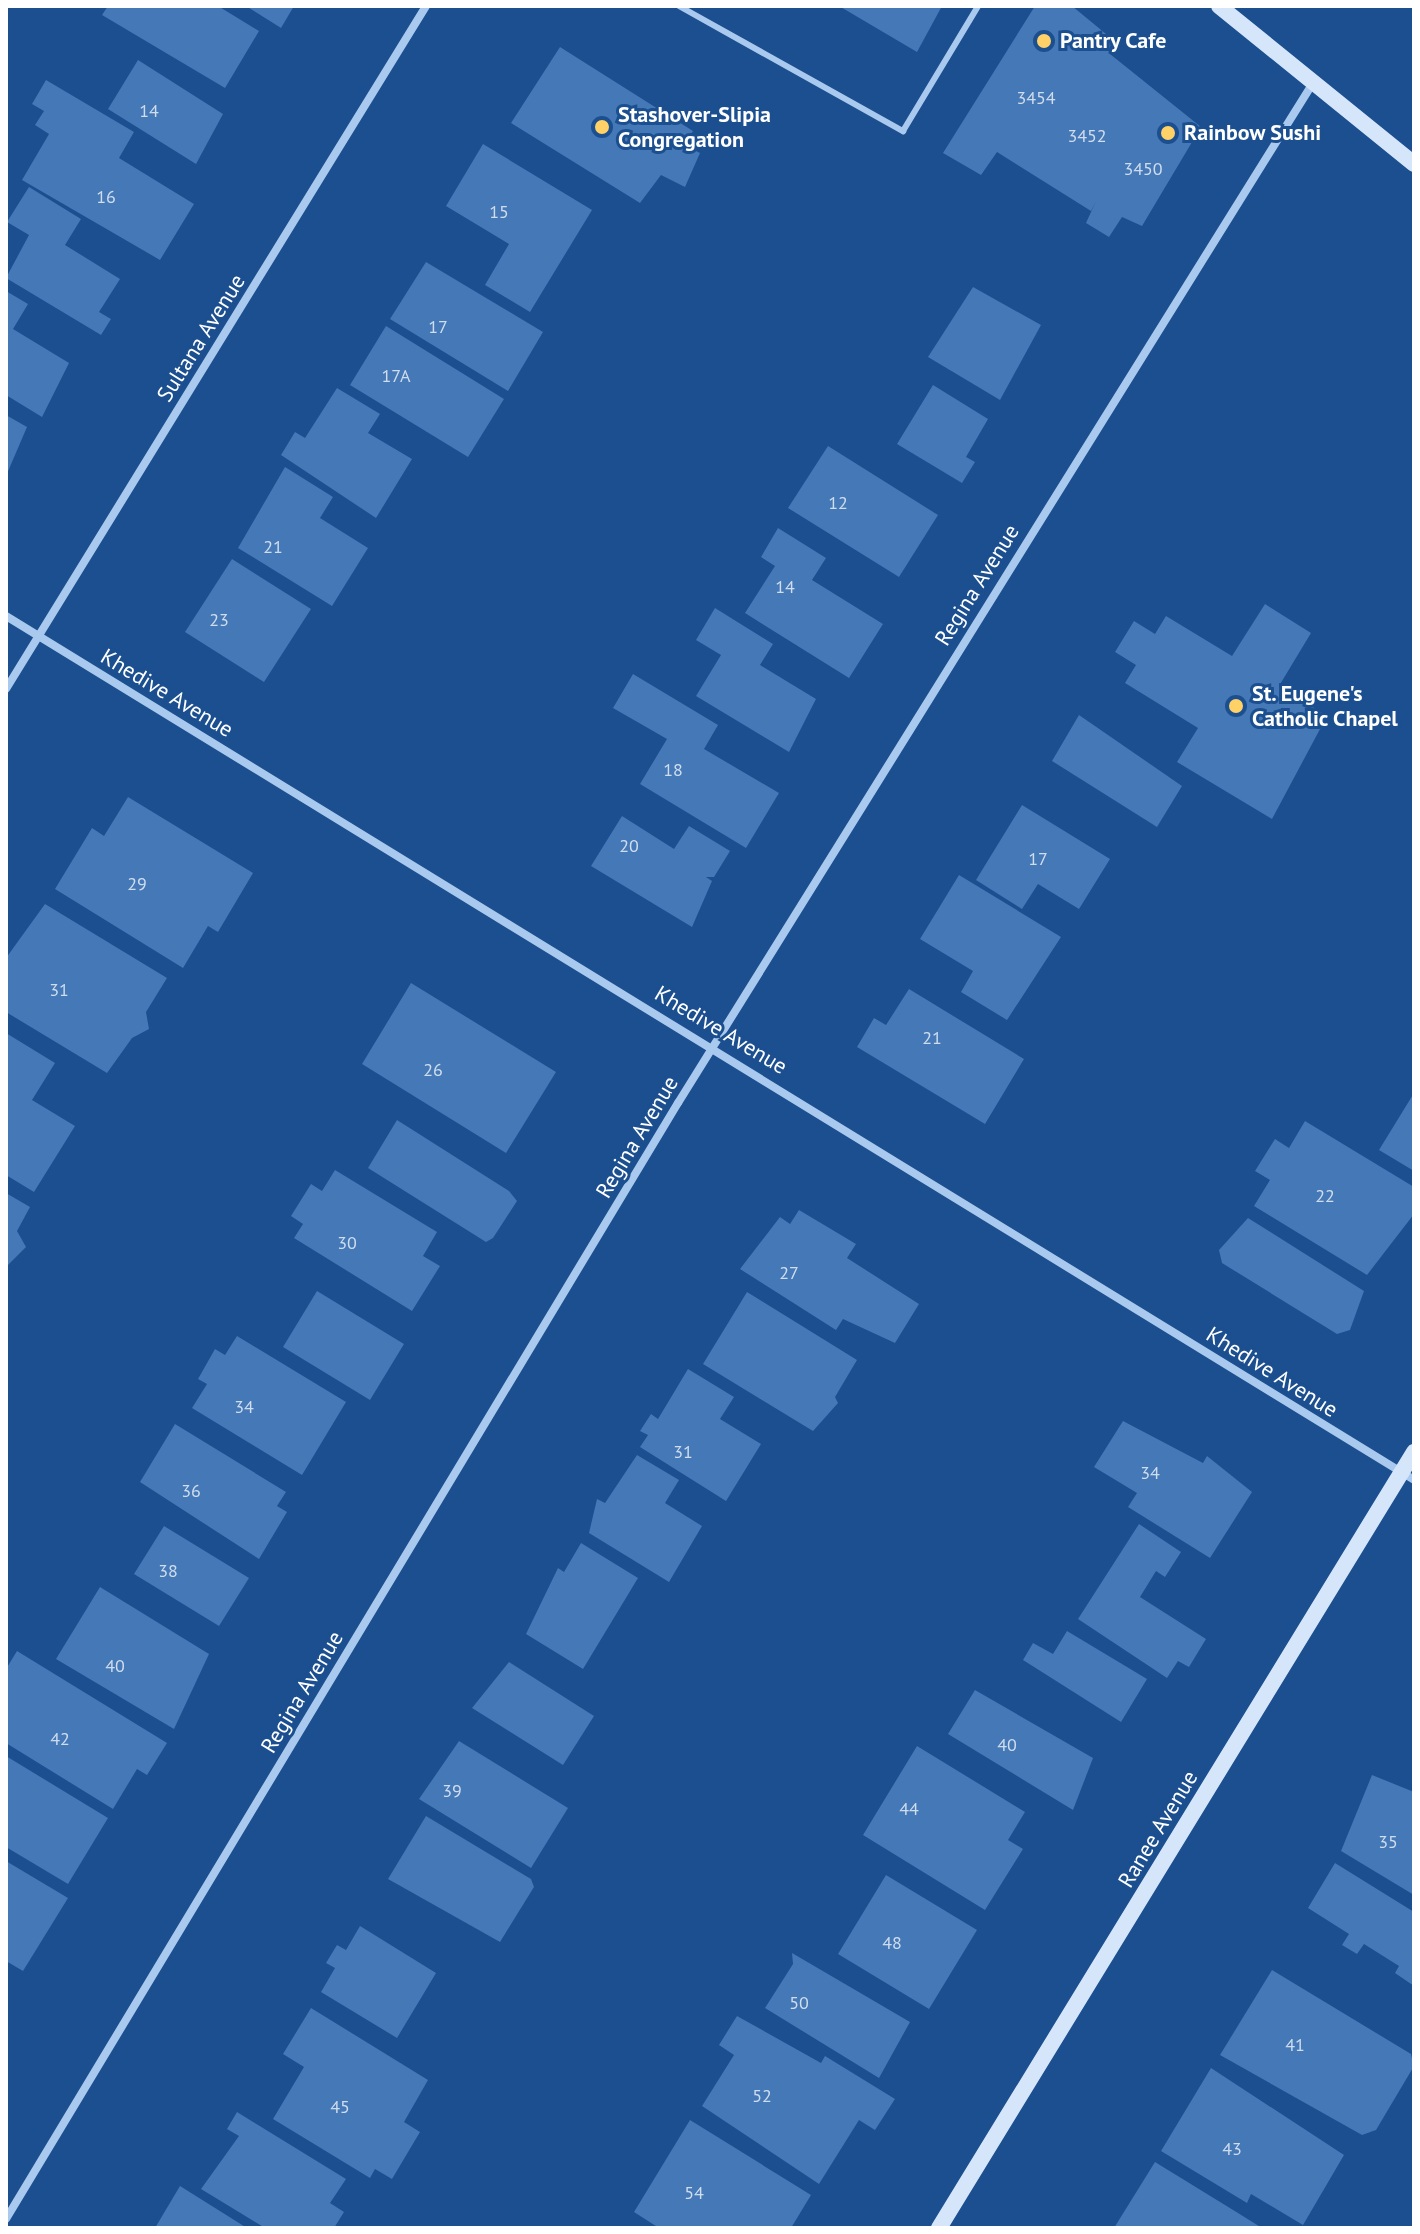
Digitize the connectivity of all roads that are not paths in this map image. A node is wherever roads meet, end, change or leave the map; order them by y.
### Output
1 (426, 6) edge
2 (679, 6) edge
3 (978, 6) edge
4 (1219, 6) edge
5 (1313, 83) junction
6 (1414, 164) edge
7 (6, 616) edge
8 (38, 636) junction
9 (6, 689) edge
10 (714, 1046) junction
11 (1414, 1452) edge
12 (1408, 1476) edge
13 (6, 2219) edge
14 (939, 2228) edge

1 - 8 street, Sultana Avenue
2 - 3 lane
4 - 5 street
5 - 6 street
5 - 10 street, Regina Avenue
7 - 8 street, Khedive Avenue
8 - 9 street, Sultana Avenue
8 - 10 street, Khedive Avenue
10 - 12 street, Khedive Avenue
10 - 13 street, Regina Avenue
11 - 12 street, Ranee Avenue
12 - 14 street, Ranee Avenue

